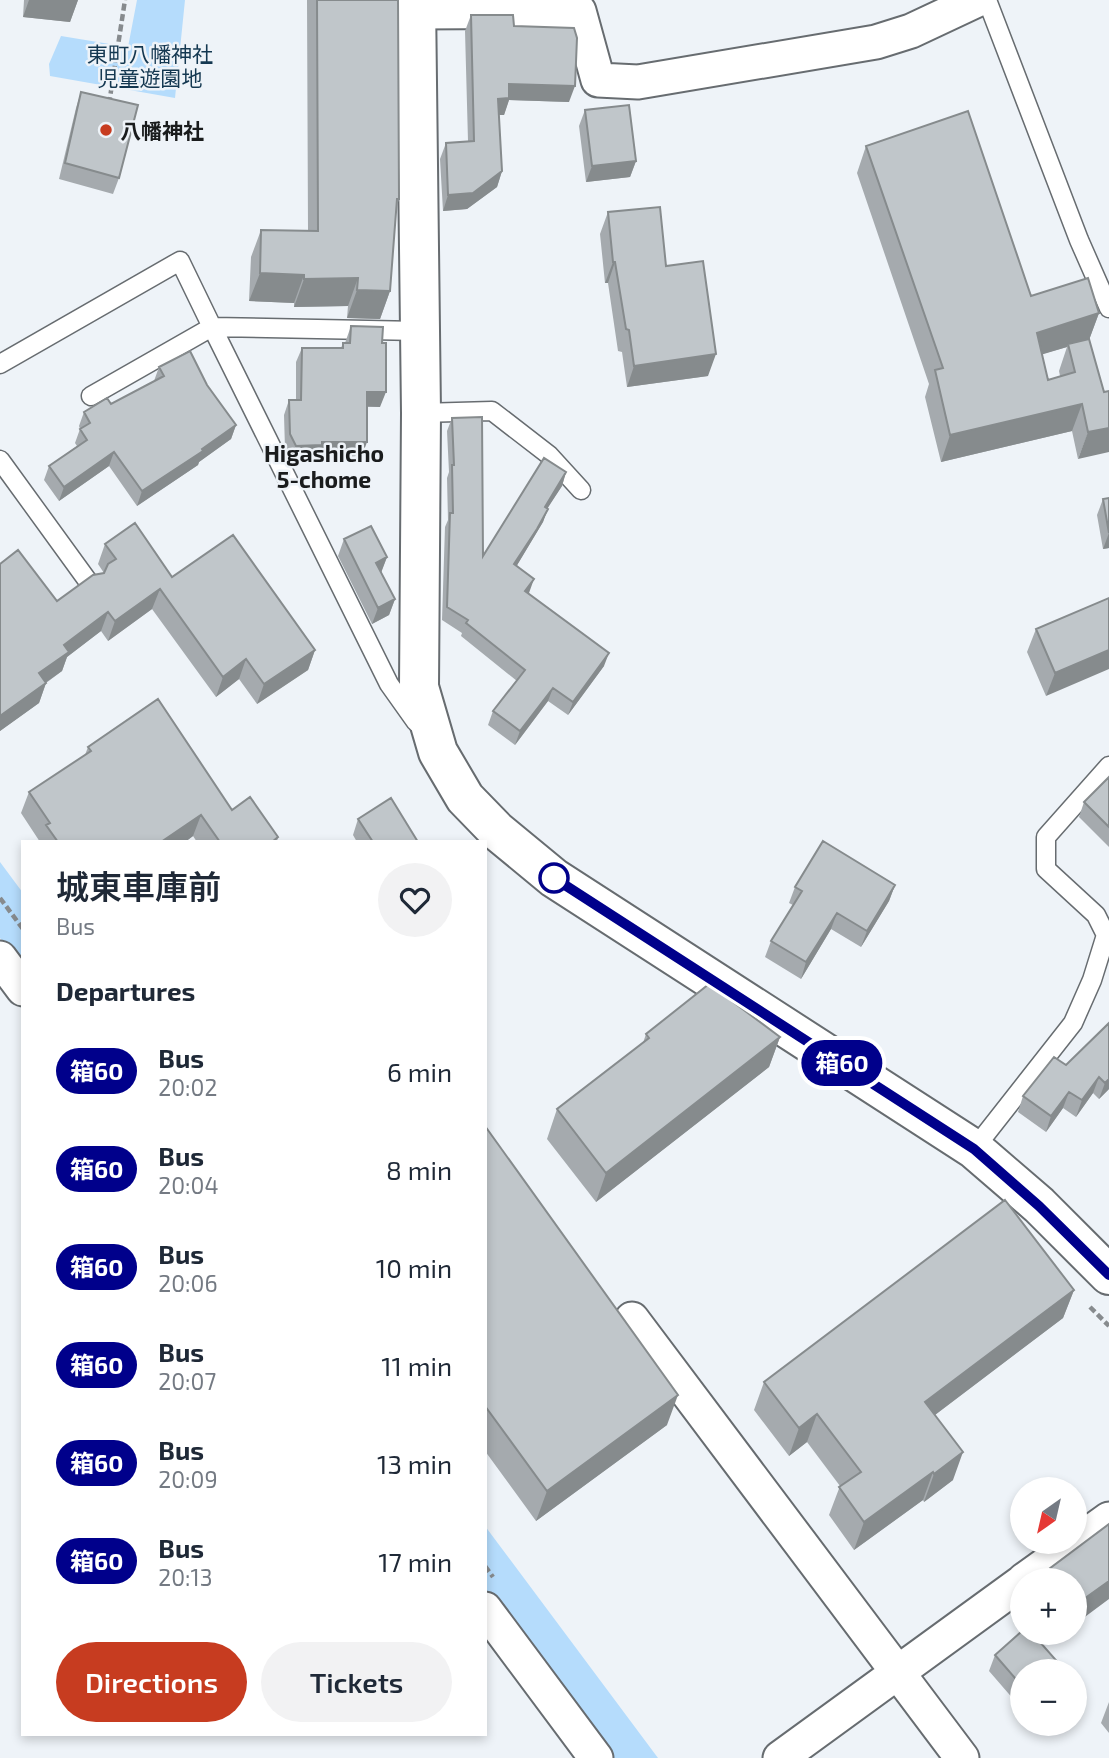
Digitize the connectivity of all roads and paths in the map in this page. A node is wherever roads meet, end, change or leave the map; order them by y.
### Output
1 (125, 0) edge
2 (977, 0) edge
3 (987, 0) edge
4 (416, 6) edge
5 (107, 115) edge
6 (1109, 308) edge
7 (212, 327) junction
8 (419, 331) junction
9 (0, 364) edge
10 (91, 396) dead end
11 (421, 413) junction
12 (0, 460) edge
13 (581, 490) dead end
14 (90, 584) edge
15 (438, 752) junction
16 (1109, 766) edge
17 (0, 898) edge
18 (21, 926) edge
19 (0, 958) edge
20 (21, 986) edge
21 (974, 1149) junction
22 (1109, 1275) edge
23 (632, 1319) dead end
24 (1109, 1519) edge
25 (1041, 1568) edge
26 (1010, 1590) edge
27 (487, 1612) edge
28 (898, 1671) junction
29 (596, 1758) edge
30 (780, 1758) edge
31 (962, 1758) edge

1 - 5 path
2 - 4 street
3 - 6 lane
4 - 8 street
7 - 8 lane
7 - 9 lane
7 - 10 lane
7 - 15 lane
8 - 11 street
11 - 13 lane
11 - 15 street
12 - 14 lane
15 - 21 street
16 - 21 lane
17 - 18 path
19 - 20 street
21 - 22 street
23 - 28 street
24 - 25 street
26 - 28 street
27 - 29 street
28 - 30 street
28 - 31 street

